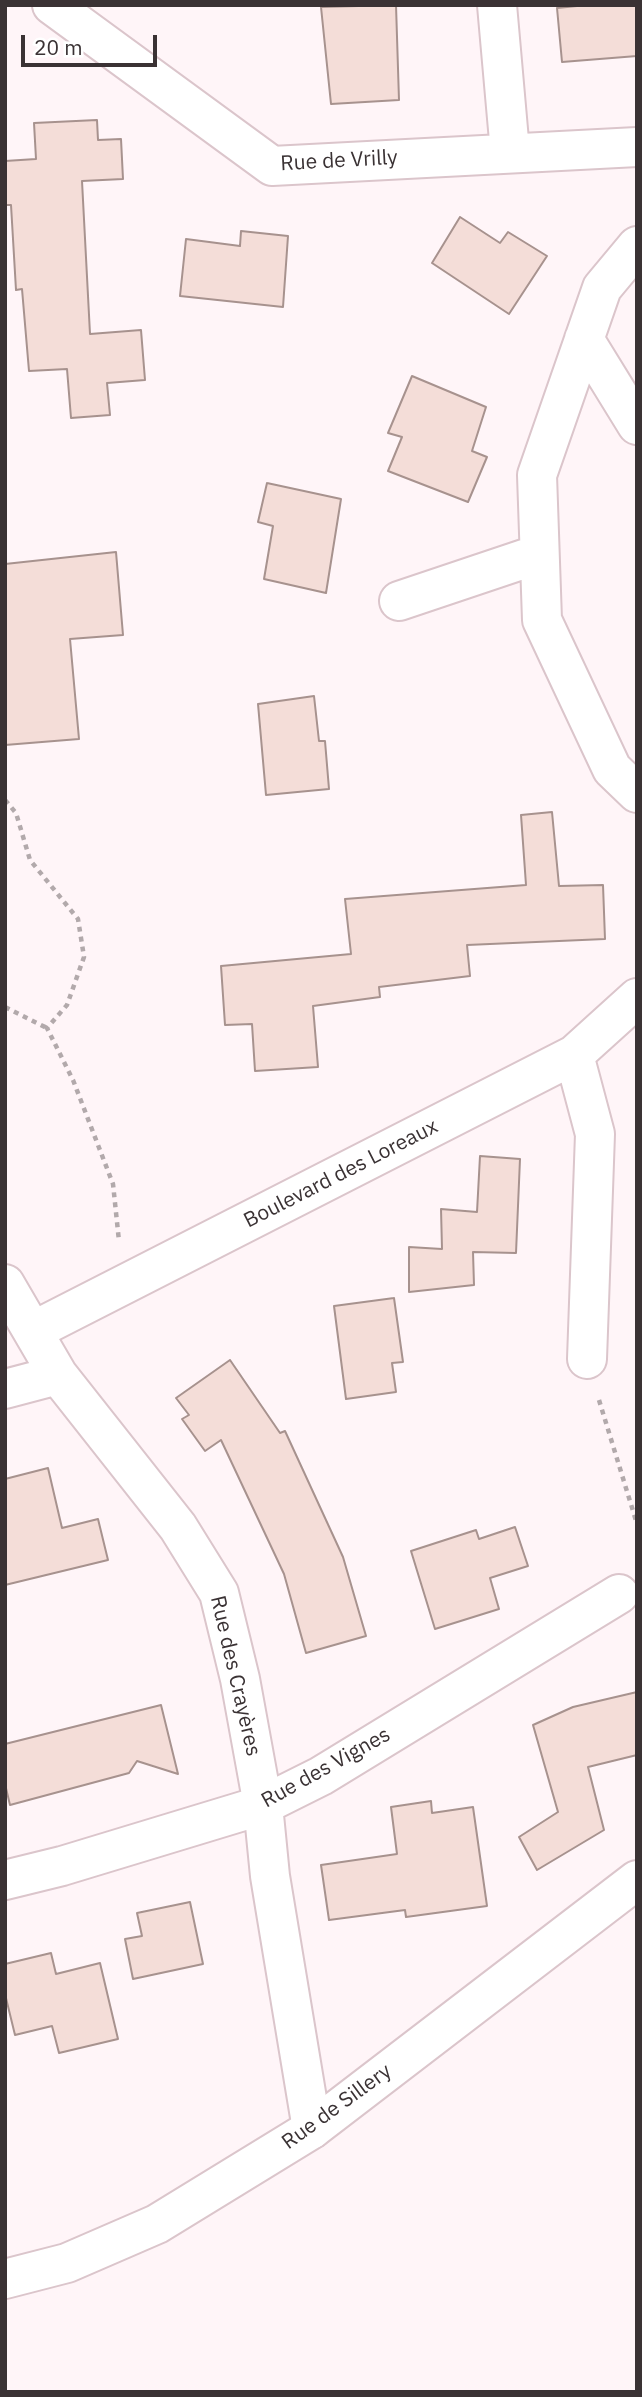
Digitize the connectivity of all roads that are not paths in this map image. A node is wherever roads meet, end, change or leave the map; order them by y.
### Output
1 (52, 5) edge
2 (497, 5) edge
3 (637, 147) edge
4 (510, 152) junction
5 (637, 246) edge
6 (584, 340) junction
7 (637, 425) edge
8 (539, 555) junction
9 (399, 601) dead end
10 (637, 793) edge
11 (637, 998) edge
12 (574, 1055) junction
13 (5, 1284) edge
14 (33, 1331) junction
15 (587, 1359) road end
16 (58, 1376) junction
17 (5, 1389) edge
18 (619, 1594) dead end
19 (263, 1805) junction
20 (5, 1880) edge
21 (637, 1880) edge
22 (312, 2129) junction
23 (5, 2279) edge

1 - 4 street, Rue de Vrilly
2 - 4 street
3 - 4 street, Rue de Vrilly
5 - 6 street
6 - 7 street
6 - 8 street
8 - 9 street
8 - 10 street
11 - 12 street, Boulevard des Loreaux
12 - 14 street, Boulevard des Loreaux
12 - 15 street
13 - 14 street, Rue des Crayères
14 - 16 street, Rue des Crayères
16 - 17 street
16 - 19 street, Rue des Crayères
18 - 19 street, Rue des Vignes
19 - 20 street, Rue des Vignes
19 - 22 street, Rue des Crayères
21 - 22 street, Rue de Sillery
22 - 23 street, Rue de Sillery

